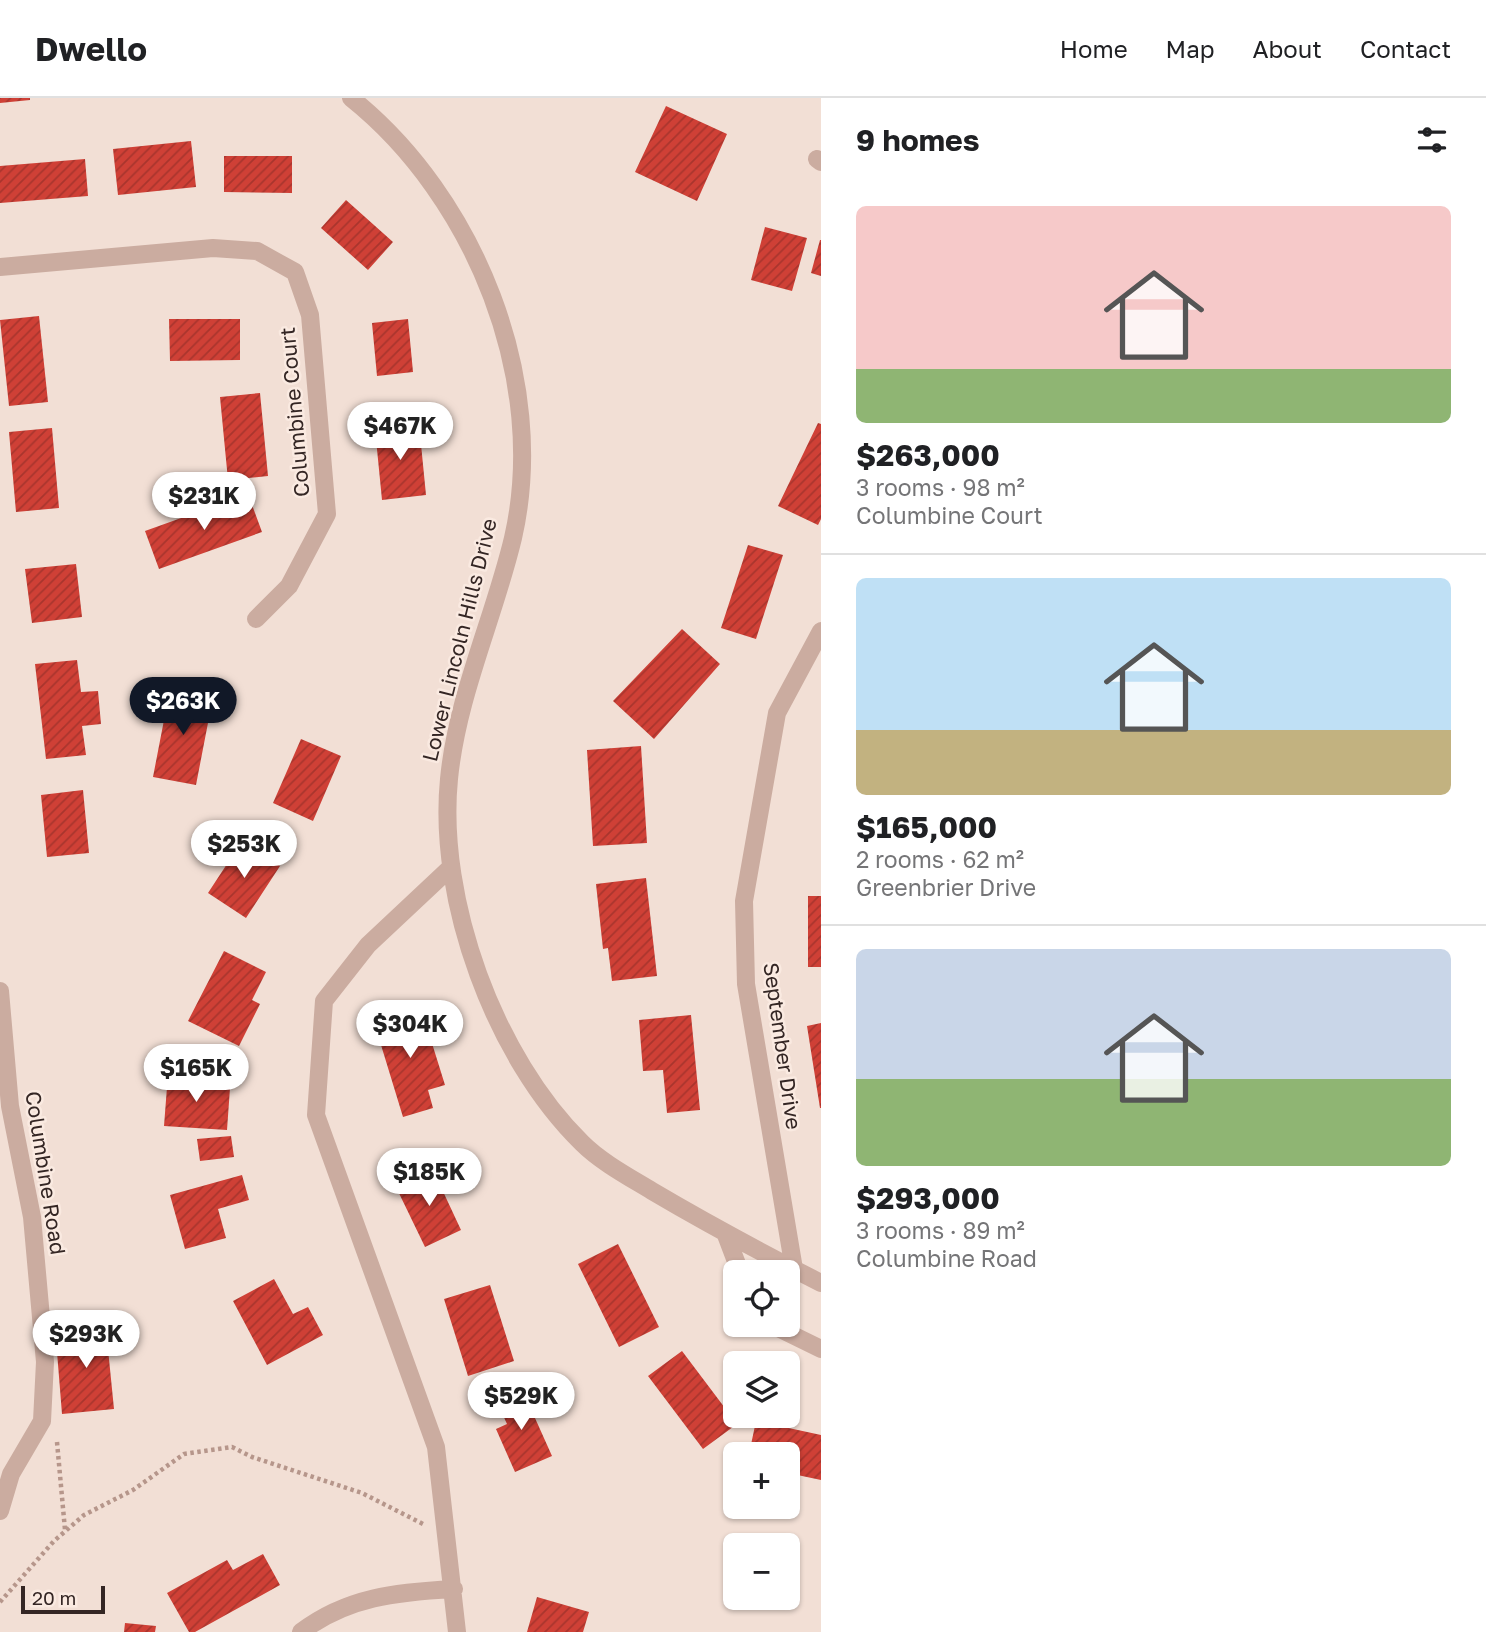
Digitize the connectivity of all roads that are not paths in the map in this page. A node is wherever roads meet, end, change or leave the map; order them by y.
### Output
1 (351, 98) edge
2 (0, 267) edge
3 (256, 619) dead end
4 (821, 631) edge
5 (449, 869) junction
6 (0, 991) edge
7 (726, 1236) junction
8 (735, 1260) edge
9 (775, 1260) edge
10 (792, 1260) edge
11 (800, 1272) edge
12 (821, 1283) edge
13 (796, 1337) edge
14 (821, 1349) edge
15 (0, 1511) edge
16 (454, 1590) junction
17 (301, 1632) edge
18 (457, 1632) edge

1 - 5 street, Lower Lincoln Hills Drive
2 - 3 street, Columbine Court
4 - 10 street, September Drive
5 - 7 street, Lower Lincoln Hills Drive
5 - 16 street
6 - 15 street, Columbine Road
7 - 8 street
7 - 9 street, Lower Lincoln Hills Drive
11 - 12 street, Lower Lincoln Hills Drive
13 - 14 street
16 - 17 street
16 - 18 street

